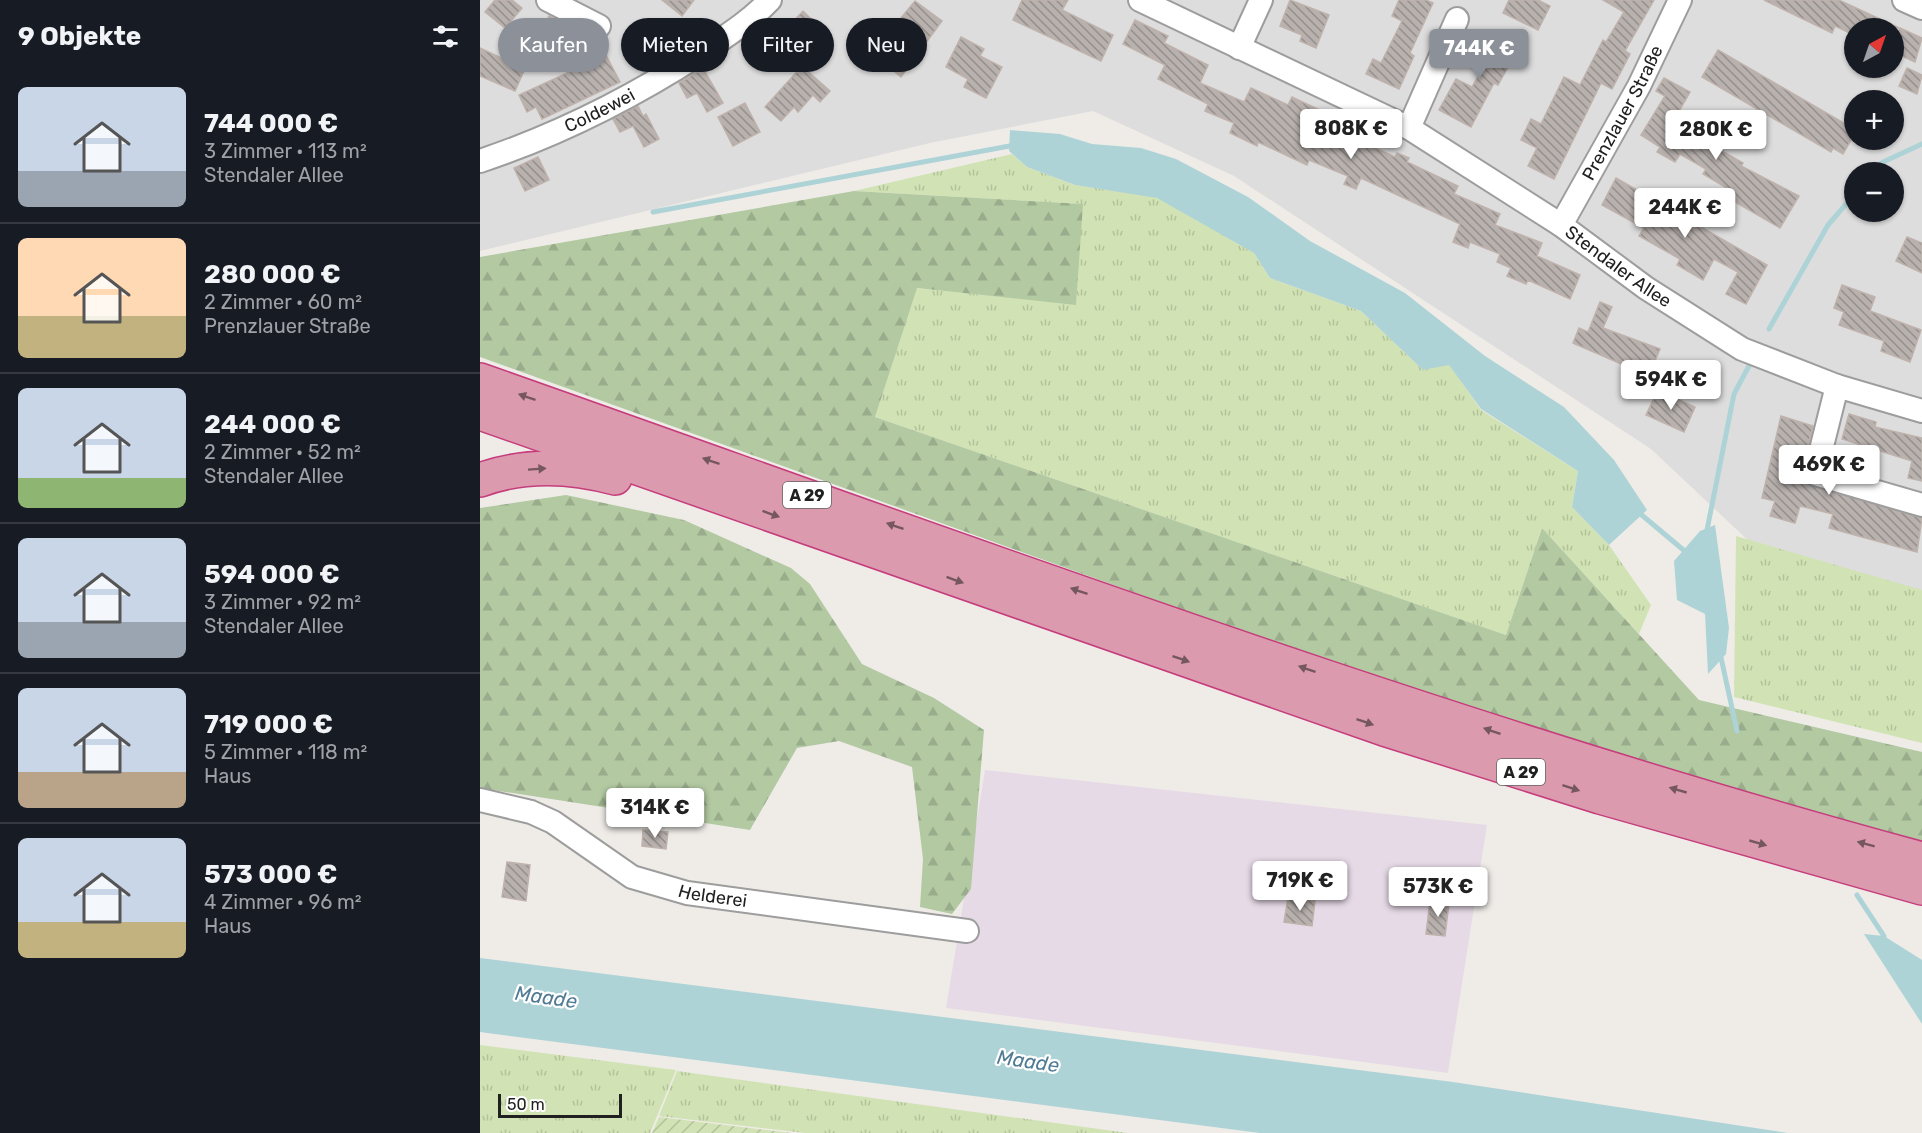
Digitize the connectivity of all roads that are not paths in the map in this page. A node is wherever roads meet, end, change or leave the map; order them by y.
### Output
1 (548, 0) edge
2 (770, 0) edge
3 (1140, 0) edge
4 (1261, 0) edge
5 (1680, 0) edge
6 (1904, 0) edge
7 (1922, 8) edge
8 (583, 18) edge
9 (1457, 19) dead end
10 (1239, 48) junction
11 (1409, 128) junction
12 (480, 161) edge
13 (1561, 225) junction
14 (480, 380) edge
15 (1836, 386) junction
16 (1922, 411) edge
17 (480, 413) edge
18 (480, 480) edge
19 (696, 488) junction
20 (1922, 505) edge
21 (480, 800) edge
22 (1922, 859) edge
23 (1922, 888) edge
24 (967, 931) dead end

1 - 8 street
2 - 12 street, Coldewei
3 - 10 street, Stendaler Allee
4 - 10 street
5 - 13 street, Prenzlauer Straße
6 - 7 street
9 - 11 street
10 - 11 street, Stendaler Allee
11 - 13 street, Stendaler Allee
13 - 15 street, Stendaler Allee
22 -> 14 highway, A 29
15 - 16 street, Stendaler Allee
15 - 20 street
17 - 19 highway, A 29
18 -> 19 highway
19 -> 23 highway, A 29
21 - 24 street, Helderei

